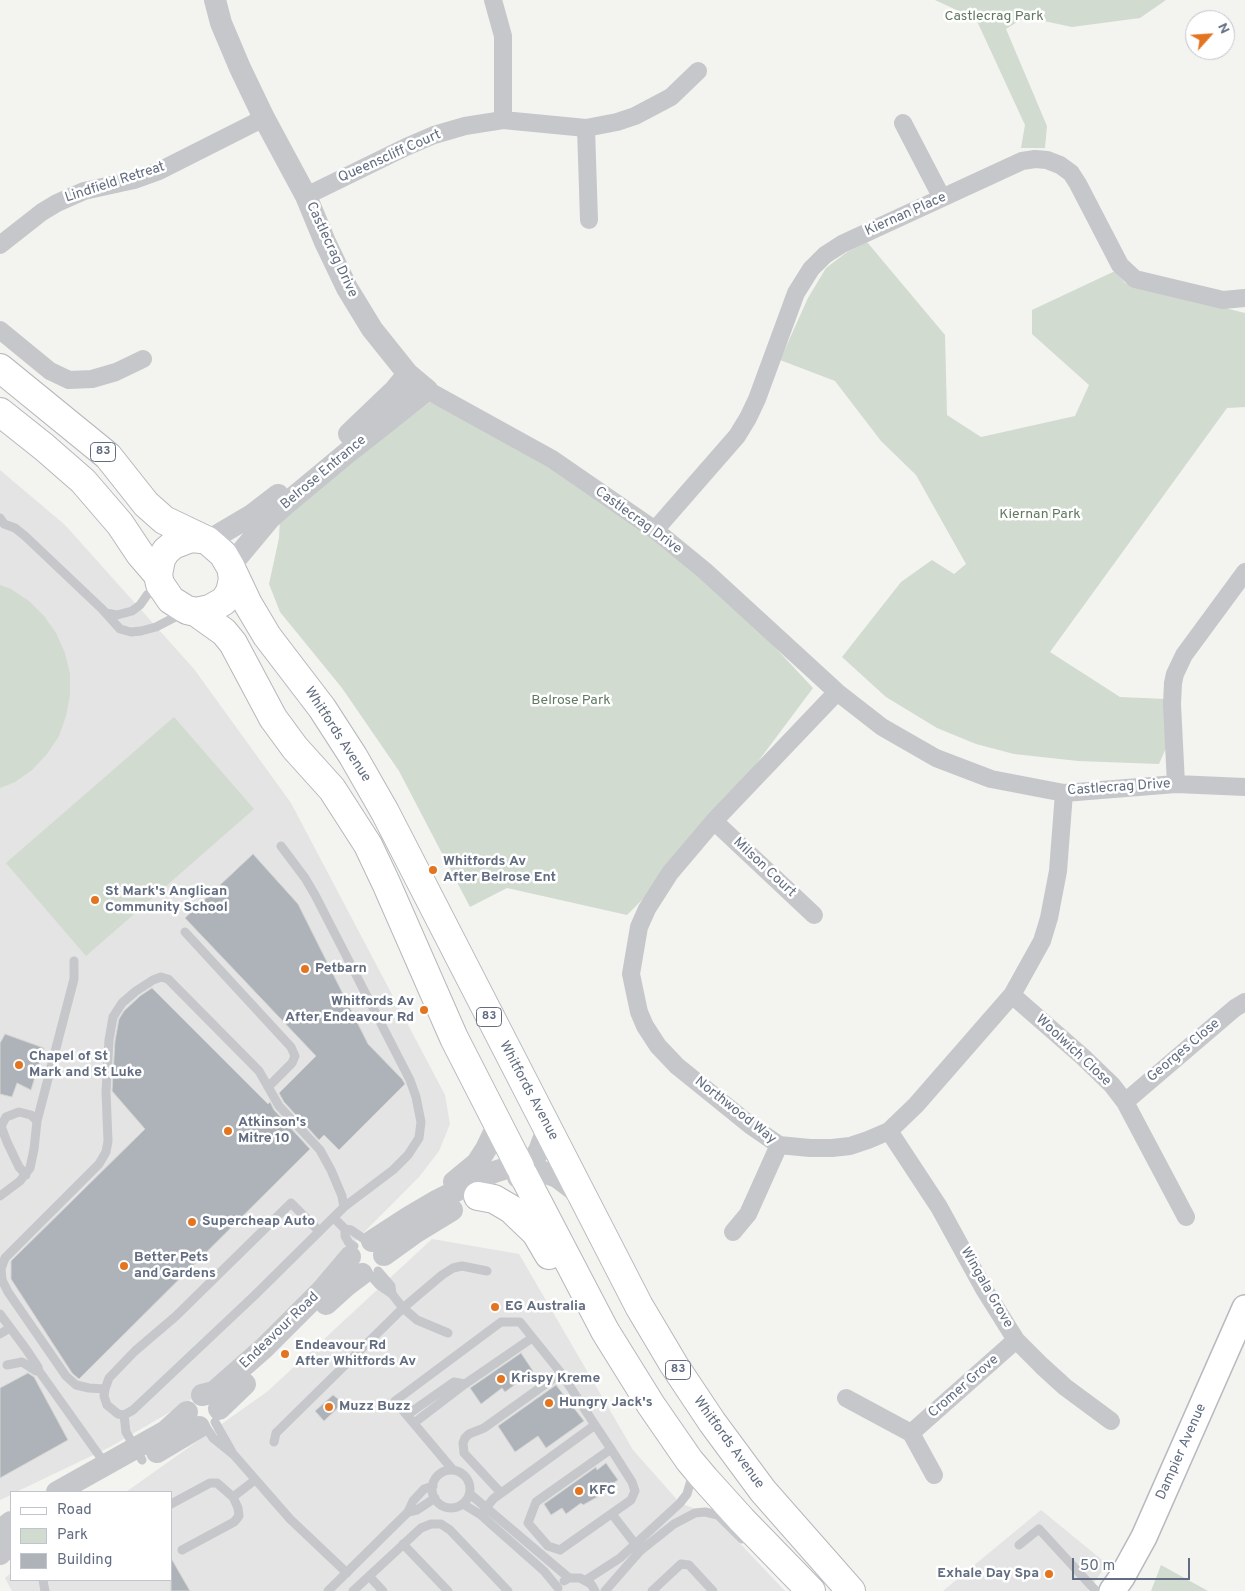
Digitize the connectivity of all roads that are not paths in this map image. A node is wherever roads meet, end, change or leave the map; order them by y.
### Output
1 (215, 0) edge
2 (493, 0) edge
3 (698, 71) dead end
4 (264, 118) junction
5 (503, 120) junction
6 (903, 123) dead end
7 (586, 128) junction
8 (306, 196) junction
9 (942, 198) junction
10 (589, 220) dead end
11 (0, 245) edge
12 (1245, 298) edge
13 (0, 330) edge
14 (143, 359) dead end
15 (0, 368) edge
16 (408, 374) junction
17 (427, 390) junction
18 (0, 412) edge
19 (1, 523) edge
20 (655, 530) junction
21 (204, 540) junction
22 (231, 569) junction
23 (1245, 572) edge
24 (159, 580) junction
25 (192, 611) junction
26 (106, 613) junction
27 (837, 692) junction
28 (1176, 784) junction
29 (1245, 788) edge
30 (1064, 793) junction
31 (714, 821) junction
32 (281, 846) dead end
33 (814, 915) dead end
34 (185, 932) dead end
35 (74, 961) dead end
36 (1012, 995) junction
37 (1245, 1002) edge
38 (268, 1087) junction
39 (1125, 1102) junction
40 (37, 1121) junction
41 (498, 1124) junction
42 (548, 1129) junction
43 (889, 1131) junction
44 (778, 1145) junction
45 (524, 1170) junction
46 (26, 1175) junction
47 (0, 1196) edge
48 (478, 1196) junction
49 (588, 1206) junction
50 (344, 1207) junction
51 (1186, 1217) dead end
52 (334, 1218) junction
53 (391, 1229) junction
54 (319, 1231) junction
55 (733, 1232) dead end
56 (365, 1254) junction
57 (487, 1271) dead end
58 (403, 1308) junction
59 (1245, 1308) edge
60 (0, 1314) edge
61 (602, 1324) junction
62 (10, 1328) junction
63 (448, 1332) dead end
64 (0, 1334) edge
65 (532, 1338) junction
66 (1016, 1340) junction
67 (1245, 1342) edge
68 (7, 1365) dead end
69 (39, 1372) junction
70 (561, 1373) junction
71 (465, 1384) junction
72 (105, 1389) junction
73 (846, 1398) dead end
74 (124, 1415) junction
75 (407, 1415) junction
76 (205, 1419) junction
77 (1111, 1421) dead end
78 (414, 1423) junction
79 (595, 1425) junction
80 (911, 1433) junction
81 (274, 1442) dead end
82 (611, 1449) junction
83 (139, 1454) junction
84 (689, 1460) junction
85 (106, 1466) junction
86 (450, 1470) junction
87 (934, 1475) dead end
88 (255, 1480) junction
89 (433, 1486) junction
90 (59, 1491) edge
91 (88, 1491) edge
92 (501, 1493) junction
93 (470, 1494) junction
94 (233, 1498) junction
95 (435, 1498) junction
96 (172, 1503) edge
97 (463, 1504) junction
98 (483, 1511) junction
99 (408, 1512) junction
100 (612, 1514) junction
101 (10, 1543) edge
102 (404, 1544) junction
103 (747, 1544) dead end
104 (1019, 1546) dead end
105 (638, 1548) junction
106 (182, 1550) dead end
107 (0, 1554) edge
108 (347, 1573) junction
109 (369, 1576) junction
110 (569, 1578) junction
111 (586, 1580) junction
112 (557, 1589) edge
113 (850, 1589) edge
114 (802, 1590) edge
115 (328, 1591) edge
116 (352, 1591) edge
117 (383, 1591) edge
118 (448, 1591) edge
119 (508, 1591) edge
120 (595, 1591) edge
121 (605, 1591) edge
122 (652, 1591) edge
123 (713, 1591) edge
124 (1096, 1591) edge
125 (1112, 1591) edge
126 (1132, 1591) edge

1 - 4 street, Castlecrag Drive
2 - 5 street
3 - 7 street, Queenscliff Court
4 - 8 street, Castlecrag Drive
4 - 11 street, Lindfield Retreat
5 - 7 street, Queenscliff Court
5 - 8 street, Queenscliff Court
6 - 9 street
7 - 10 street
8 - 16 street, Castlecrag Drive
9 - 12 street, Kiernan Place
9 - 20 street, Kiernan Place
13 - 14 street
15 - 21 main road, Whitfords Avenue / 83
16 - 17 street, Castlecrag Drive
16 - 21 street, Belrose Entrance
17 - 20 street, Castlecrag Drive
17 - 22 street, Belrose Entrance
18 - 24 main road, 83
19 - 26 lane
20 - 27 street, Castlecrag Drive
21 - 22 main road, Whitfords Avenue / 83
21 - 24 main road
22 - 25 main road
22 - 42 main road, Whitfords Avenue / 83
23 - 28 street
24 - 25 main road, 83
24 - 26 lane
25 - 26 lane
25 - 41 main road, 83
27 - 30 street, Castlecrag Drive
27 - 31 street, Northwood Way
28 - 29 street, Castlecrag Drive
28 - 30 street, Castlecrag Drive
30 - 36 street, Northwood Way
31 - 33 street, Milson Court
31 - 44 street, Northwood Way
32 - 50 lane
34 - 38 lane
35 - 40 lane
36 - 39 street, Woolwich Close
36 - 43 street, Northwood Way
37 - 39 street, Georges Close
38 - 50 lane
38 - 72 lane
39 - 51 street, Woolwich Close
40 - 46 lane
40 - 46 lane
41 - 45 main road, 83
41 - 53 street
42 - 45 street
42 - 49 main road, Whitfords Avenue / 83
43 - 44 street, Northwood Way
43 - 66 street, Wingala Grove
44 - 55 street
45 - 48 street, Endeavour Road
45 - 49 street, Endeavour Road
45 - 53 street, Endeavour Road
45 - 61 main road, 83
46 - 47 lane
48 - 56 street, Endeavour Road
48 - 61 main road
49 - 113 main road, Whitfords Avenue / 83
50 - 52 lane
52 - 54 lane
52 - 56 lane
53 - 56 street, Endeavour Road
54 - 72 lane
54 - 74 lane
56 - 58 lane
56 - 76 street, Endeavour Road
56 - 76 street, Endeavour Road
57 - 58 lane
58 - 63 lane
58 - 81 lane
59 - 125 main road, Dampier Avenue
60 - 62 lane
61 - 84 main road, 83
62 - 64 lane
62 - 69 lane
65 - 70 lane
65 - 71 lane
65 - 75 lane
66 - 77 street, Wingala Grove
66 - 80 street, Cromer Grove
67 - 126 main road, Dampier Avenue
68 - 69 lane
69 - 85 lane
70 - 79 lane
70 - 92 lane
71 - 75 lane
71 - 78 lane
72 - 74 lane
73 - 80 street
74 - 83 lane
75 - 78 lane
76 - 83 street, Endeavour Road
76 - 88 lane
78 - 86 lane
79 - 82 lane
79 - 92 lane
80 - 87 street
82 - 100 lane
82 - 100 lane
83 - 85 street, Endeavour Road
83 - 91 street, Endeavour Road
84 - 105 lane
84 - 114 main road, 83
85 - 90 street, Endeavour Road
86 - 89 lane
86 - 93 lane
88 - 94 lane
88 - 108 lane
89 - 95 lane
89 - 99 lane
92 - 98 lane
93 - 97 lane
93 - 98 lane
94 - 96 lane
94 - 106 lane
95 - 97 lane
95 - 99 lane
97 - 98 lane
98 - 110 lane
98 - 112 lane
99 - 108 lane
100 - 105 lane
101 - 107 street
102 - 109 lane
102 - 118 lane
102 - 119 lane
103 - 105 lane
104 - 124 lane
105 - 111 lane
105 - 121 lane
108 - 115 lane
109 - 116 lane
109 - 117 lane
110 - 111 lane
110 - 112 lane
111 - 120 lane
122 - 123 lane

